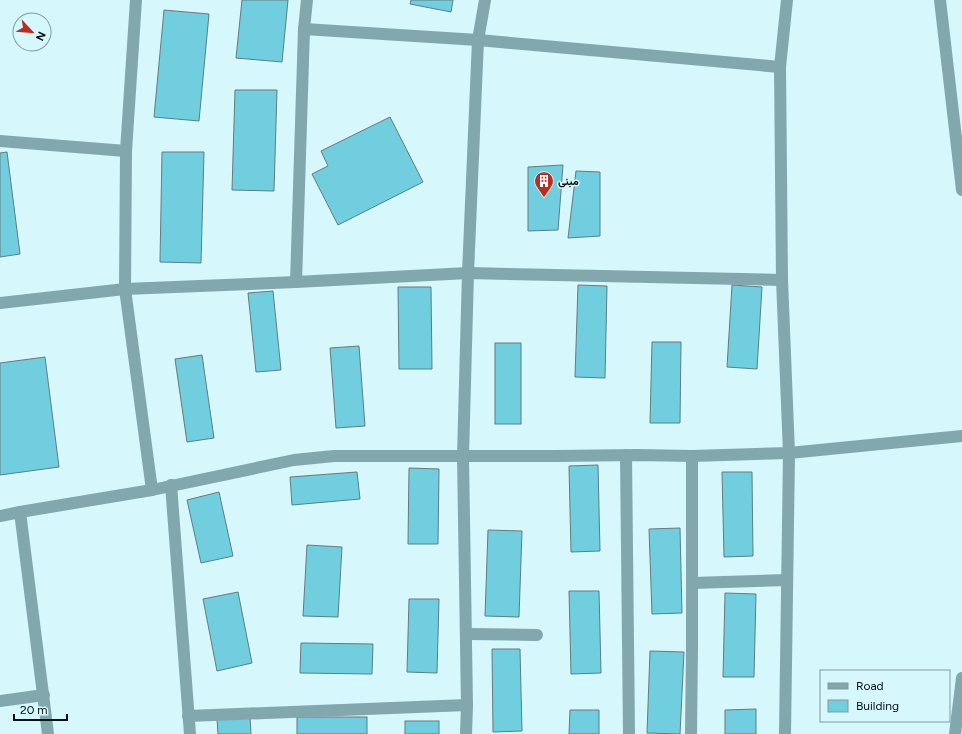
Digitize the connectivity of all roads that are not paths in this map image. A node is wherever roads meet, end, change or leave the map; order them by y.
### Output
1 (136, 0) edge
2 (307, 0) edge
3 (485, 0) edge
4 (787, 0) edge
5 (940, 0) edge
6 (304, 29) junction
7 (478, 40) junction
8 (780, 67) junction
9 (956, 91) edge
10 (0, 141) edge
11 (126, 151) junction
12 (962, 190) edge
13 (468, 273) junction
14 (782, 280) junction
15 (296, 282) junction
16 (125, 289) junction
17 (0, 303) edge
18 (962, 436) edge
19 (790, 453) junction
20 (626, 455) junction
21 (463, 456) junction
22 (692, 456) junction
23 (171, 485) junction
24 (152, 490) junction
25 (20, 512) junction
26 (0, 516) edge
27 (787, 580) junction
28 (692, 583) junction
29 (466, 634) junction
30 (537, 635) dead end
31 (962, 678) edge
32 (44, 695) junction
33 (0, 701) edge
34 (467, 705) junction
35 (188, 716) junction
36 (48, 734) edge
37 (190, 734) edge
38 (466, 734) edge
39 (629, 734) edge
40 (691, 734) edge
41 (785, 734) edge
42 (955, 734) edge

1 - 11 street
2 - 6 street
3 - 7 street
4 - 8 street
5 - 9 street
6 - 7 street
6 - 15 street
7 - 8 street
7 - 13 street
8 - 14 street
9 - 12 street
10 - 11 street
11 - 16 street
13 - 14 street
13 - 15 street
13 - 21 street
14 - 19 street
15 - 16 street
16 - 17 street
16 - 24 street
18 - 19 street
19 - 22 street
19 - 27 street
20 - 21 street
20 - 22 street
20 - 39 street
21 - 23 street
21 - 29 street
22 - 28 street
23 - 24 street
23 - 35 street
24 - 25 street
25 - 26 street
25 - 32 street
27 - 28 street
27 - 41 street
28 - 40 street
29 - 30 street
29 - 34 street
31 - 42 street
32 - 33 street
32 - 36 street
34 - 35 street
34 - 38 street
35 - 37 street

